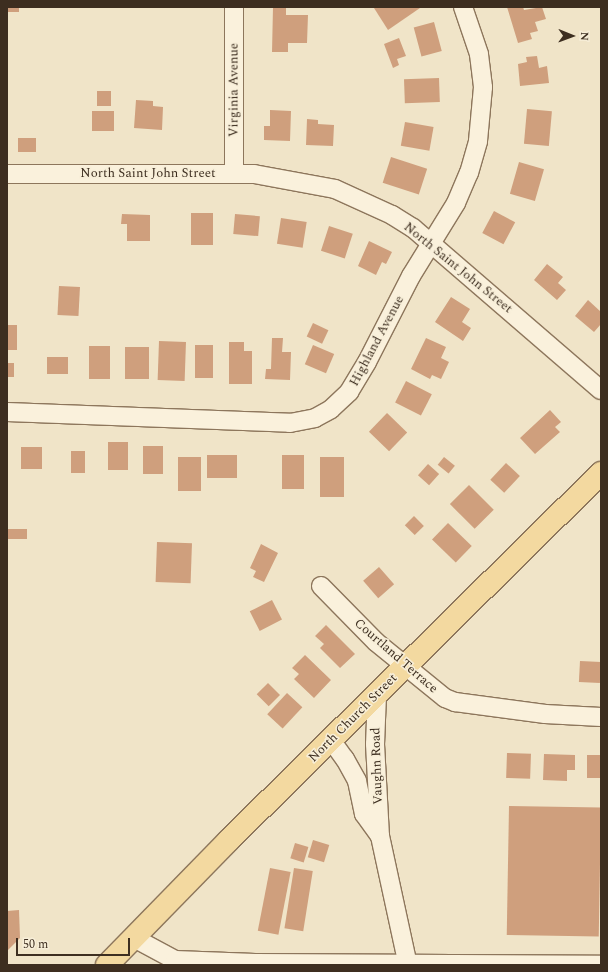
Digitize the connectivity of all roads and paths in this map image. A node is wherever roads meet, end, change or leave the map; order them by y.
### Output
1 (234, 7) edge
2 (463, 7) edge
3 (234, 173) junction
4 (7, 174) edge
5 (432, 244) junction
6 (601, 390) edge
7 (7, 412) edge
8 (601, 473) edge
9 (321, 586) dead end
10 (406, 667) junction
11 (377, 696) junction
12 (601, 717) edge
13 (331, 740) junction
14 (380, 836) junction
15 (134, 938) junction
16 (107, 965) edge
17 (408, 965) edge
18 (601, 965) edge

1 - 3 street, Virginia Avenue
2 - 5 street, Highland Avenue
3 - 4 street, North Saint John Street
3 - 5 street, North Saint John Street
5 - 6 street, North Saint John Street
5 - 7 street, Highland Avenue
8 - 10 main road, North Church Street
9 - 10 street, Courtland Terrace
10 - 11 main road, North Church Street
10 - 12 street, Courtland Terrace
11 - 13 main road, North Church Street
11 - 14 street, Vaughn Road
13 - 14 street, Vaughn Road
13 - 15 main road, North Church Street
14 - 17 street, Vaughn Road
15 - 16 main road, North Church Street
15 - 17 street
17 - 18 street

